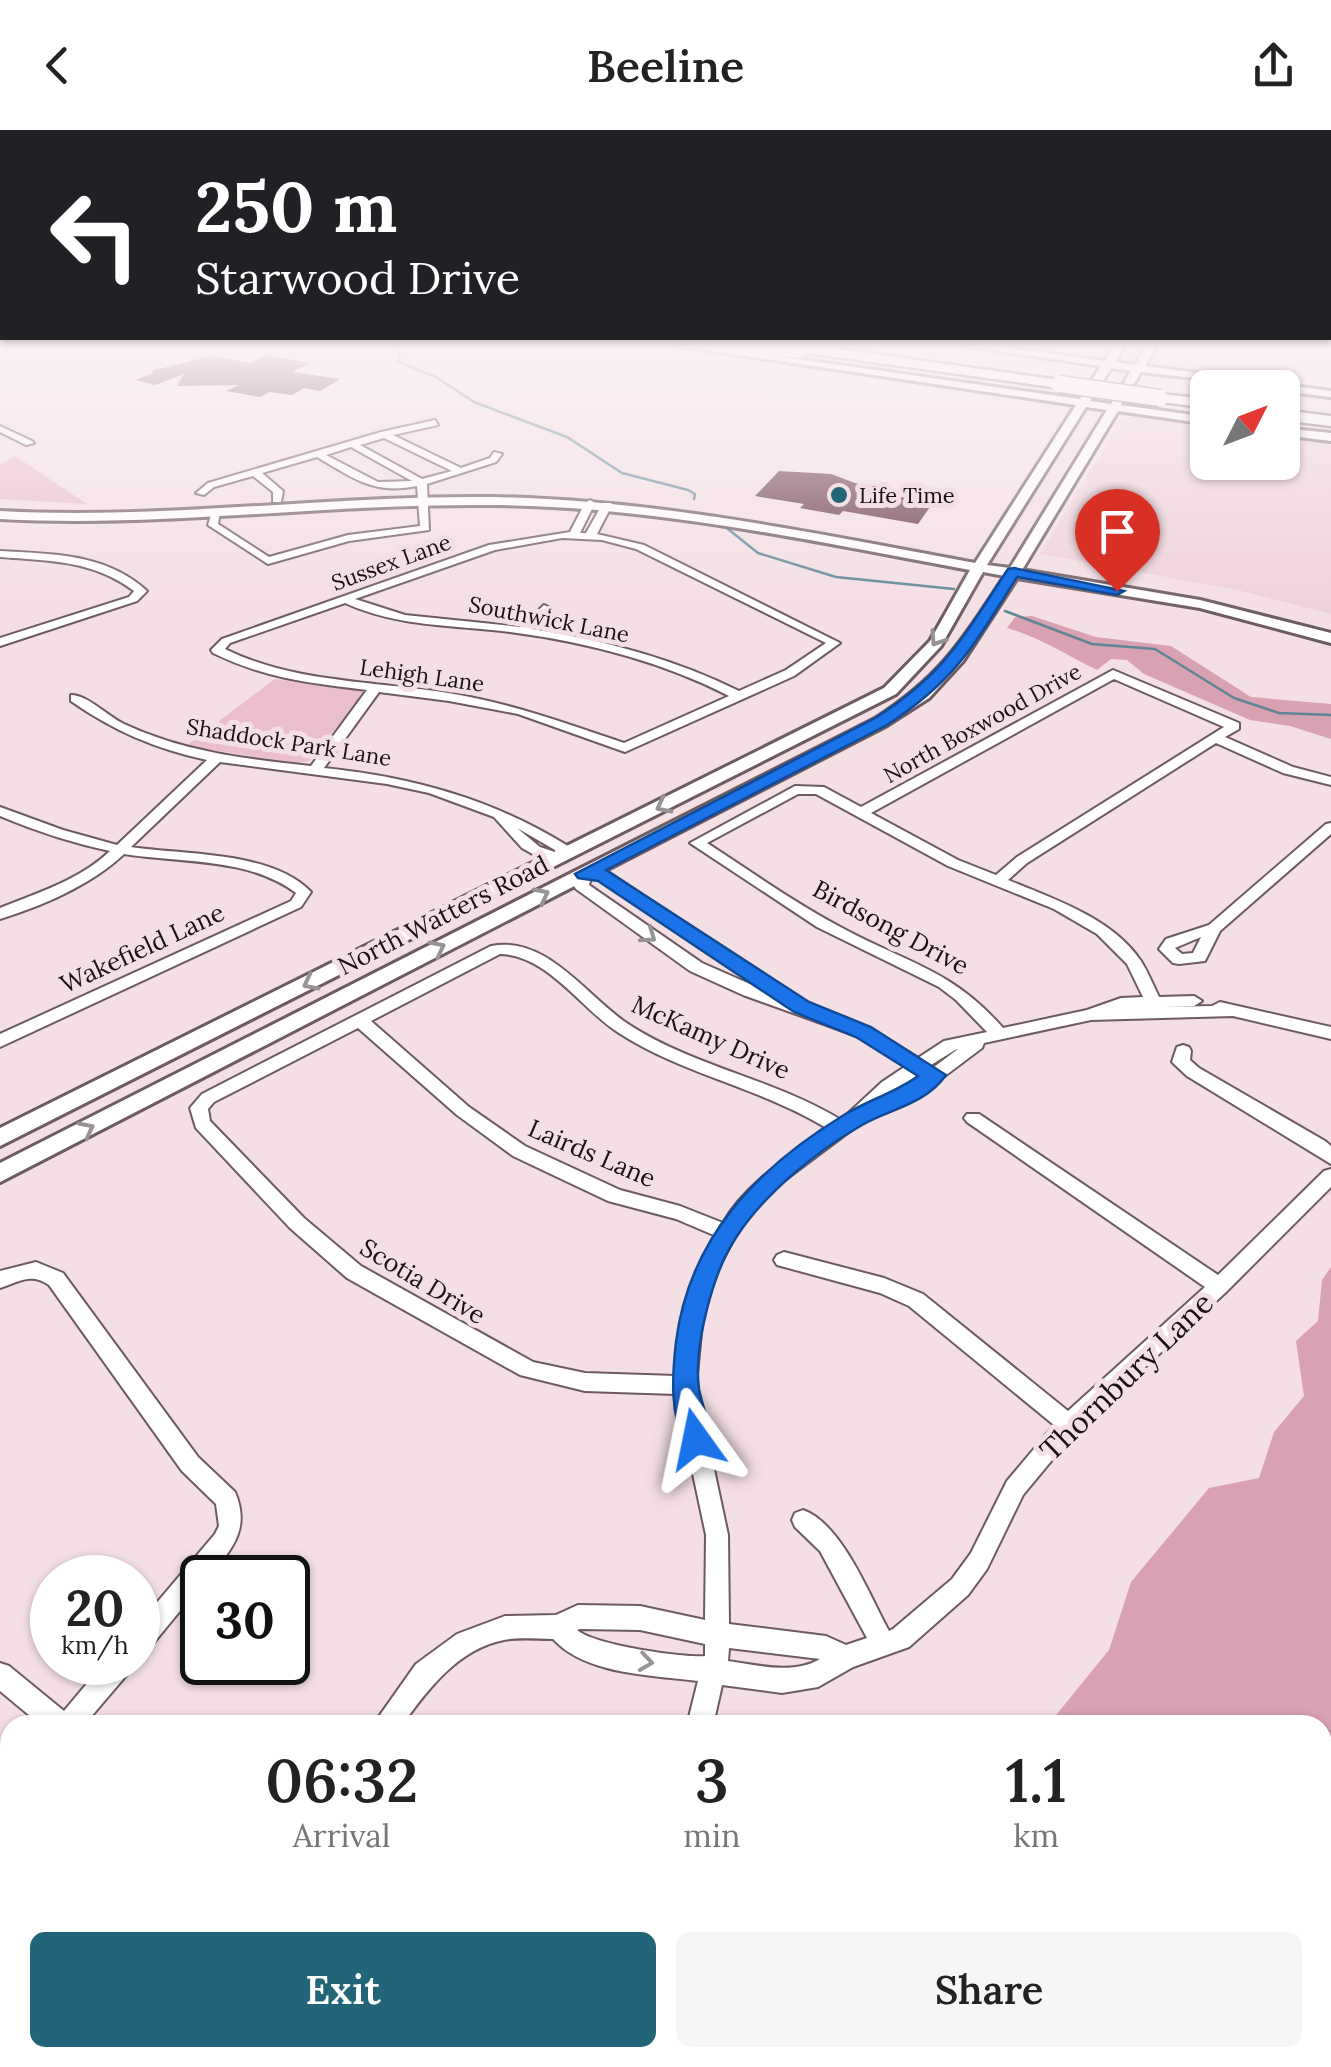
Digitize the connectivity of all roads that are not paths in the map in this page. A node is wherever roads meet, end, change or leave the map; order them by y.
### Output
1 (14, 435) edge
2 (380, 435) edge
3 (387, 435) edge
4 (1063, 435) edge
5 (1096, 435) edge
6 (29, 442) dead end
7 (352, 444) junction
8 (318, 454) junction
9 (496, 454) dead end
10 (460, 471) junction
11 (254, 472) junction
12 (1037, 478) junction
13 (1066, 483) junction
14 (424, 492) junction
15 (201, 493) dead end
16 (619, 496) junction
17 (276, 500) junction
18 (590, 504) junction
19 (607, 505) junction
20 (0, 506) edge
21 (719, 513) junction
22 (216, 514) junction
23 (0, 515) edge
24 (582, 535) junction
25 (2, 556) edge
26 (982, 561) junction
27 (1018, 566) junction
28 (346, 599) junction
29 (544, 608) dead end
30 (1274, 614) junction
31 (1331, 624) edge
32 (524, 631) junction
33 (1331, 638) edge
34 (0, 642) edge
35 (218, 646) joint
36 (374, 688) junction
37 (741, 697) junction
38 (75, 698) dead end
39 (1216, 738) junction
40 (218, 758) junction
41 (315, 770) junction
42 (1331, 781) edge
43 (0, 811) edge
44 (860, 812) junction
45 (1331, 828) edge
46 (123, 850) junction
47 (562, 857) junction
48 (585, 874) junction
49 (999, 880) junction
50 (0, 914) edge
51 (1214, 928) dead end
52 (1155, 1006) junction
53 (802, 1007) junction
54 (358, 1020) junction
55 (1331, 1034) edge
56 (1000, 1036) junction
57 (0, 1041) edge
58 (1182, 1052) dead end
59 (926, 1070) junction
60 (199, 1108) joint
61 (974, 1118) dead end
62 (848, 1124) junction
63 (0, 1138) edge
64 (1331, 1157) edge
65 (0, 1173) edge
66 (1331, 1176) edge
67 (726, 1232) junction
68 (784, 1260) dead end
69 (0, 1280) edge
70 (1220, 1286) junction
71 (685, 1385) junction
72 (1068, 1424) junction
73 (803, 1520) dead end
74 (160, 1617) edge
75 (558, 1627) junction
76 (718, 1634) junction
77 (883, 1644) junction
78 (846, 1657) junction
79 (712, 1672) junction
80 (0, 1675) edge
81 (100, 1685) edge
82 (51, 1715) edge
83 (73, 1715) edge
84 (394, 1715) edge
85 (702, 1715) edge

1 - 6 street
2 - 7 street
3 - 10 street
4 - 12 main road, North Watters Road
5 - 13 main road, North Watters Road
7 - 8 street
7 - 14 street
8 - 11 street
8 - 14 street
9 - 10 street
10 - 14 street
11 - 15 street
11 - 17 street
12 - 13 main road
12 - 26 main road, North Watters Road
13 - 27 main road, North Watters Road
14 - 16 main road
14 - 17 main road
14 - 18 main road
14 - 22 main road
14 - 22 street
16 - 18 main road
16 - 21 main road
17 - 20 main road
18 - 19 main road
18 - 24 street
19 - 21 main road
19 - 24 street
21 - 26 main road
22 - 23 main road
24 - 28 street, Sussex Lane
24 - 37 street
25 - 34 street
26 - 27 main road
26 -> 47 main road, North Watters Road
27 - 30 main road
27 - 48 main road, North Watters Road
28 - 32 street, Southwick Lane
28 - 35 street, Sussex Lane
29 - 32 street
30 - 31 main road
30 - 33 main road
32 - 37 street, Southwick Lane
35 - 36 street, Lehigh Lane
36 - 37 street, Lehigh Lane
36 - 41 street
38 - 40 street, Shaddock Park Lane
39 - 42 street
39 - 44 street, North Boxwood Drive
39 - 49 street
40 - 41 street, Shaddock Park Lane
40 - 46 street
41 - 47 street, Shaddock Park Lane
43 - 46 street
44 - 49 street
44 - 56 street, Birdsong Drive
45 - 51 street
46 - 50 street
46 - 57 street, Wakefield Lane
47 - 48 main road
47 -> 63 main road, North Watters Road
48 - 53 street
48 -> 53 street
65 -> 48 main road, North Watters Road
49 - 52 street
52 - 55 street
52 - 56 street
53 - 59 street
54 - 60 street, McKamy Drive
54 - 62 street, McKamy Drive
54 - 67 street, Lairds Lane
56 - 59 street
58 - 64 street
59 - 62 street
60 - 71 street, Scotia Drive
61 - 70 street
62 - 67 street
66 - 70 street, Thornbury Lane
67 - 71 street
68 - 72 street
69 - 74 street
70 - 72 street, Thornbury Lane
71 - 76 street
72 - 77 street, Thornbury Lane
73 - 77 street
75 - 76 street
75 -> 79 street, Thornbury Lane
75 - 84 street
76 - 78 street
76 - 79 street
77 - 78 street, Thornbury Lane
78 - 79 street, Thornbury Lane
79 - 85 street
80 - 82 street
81 - 83 street

